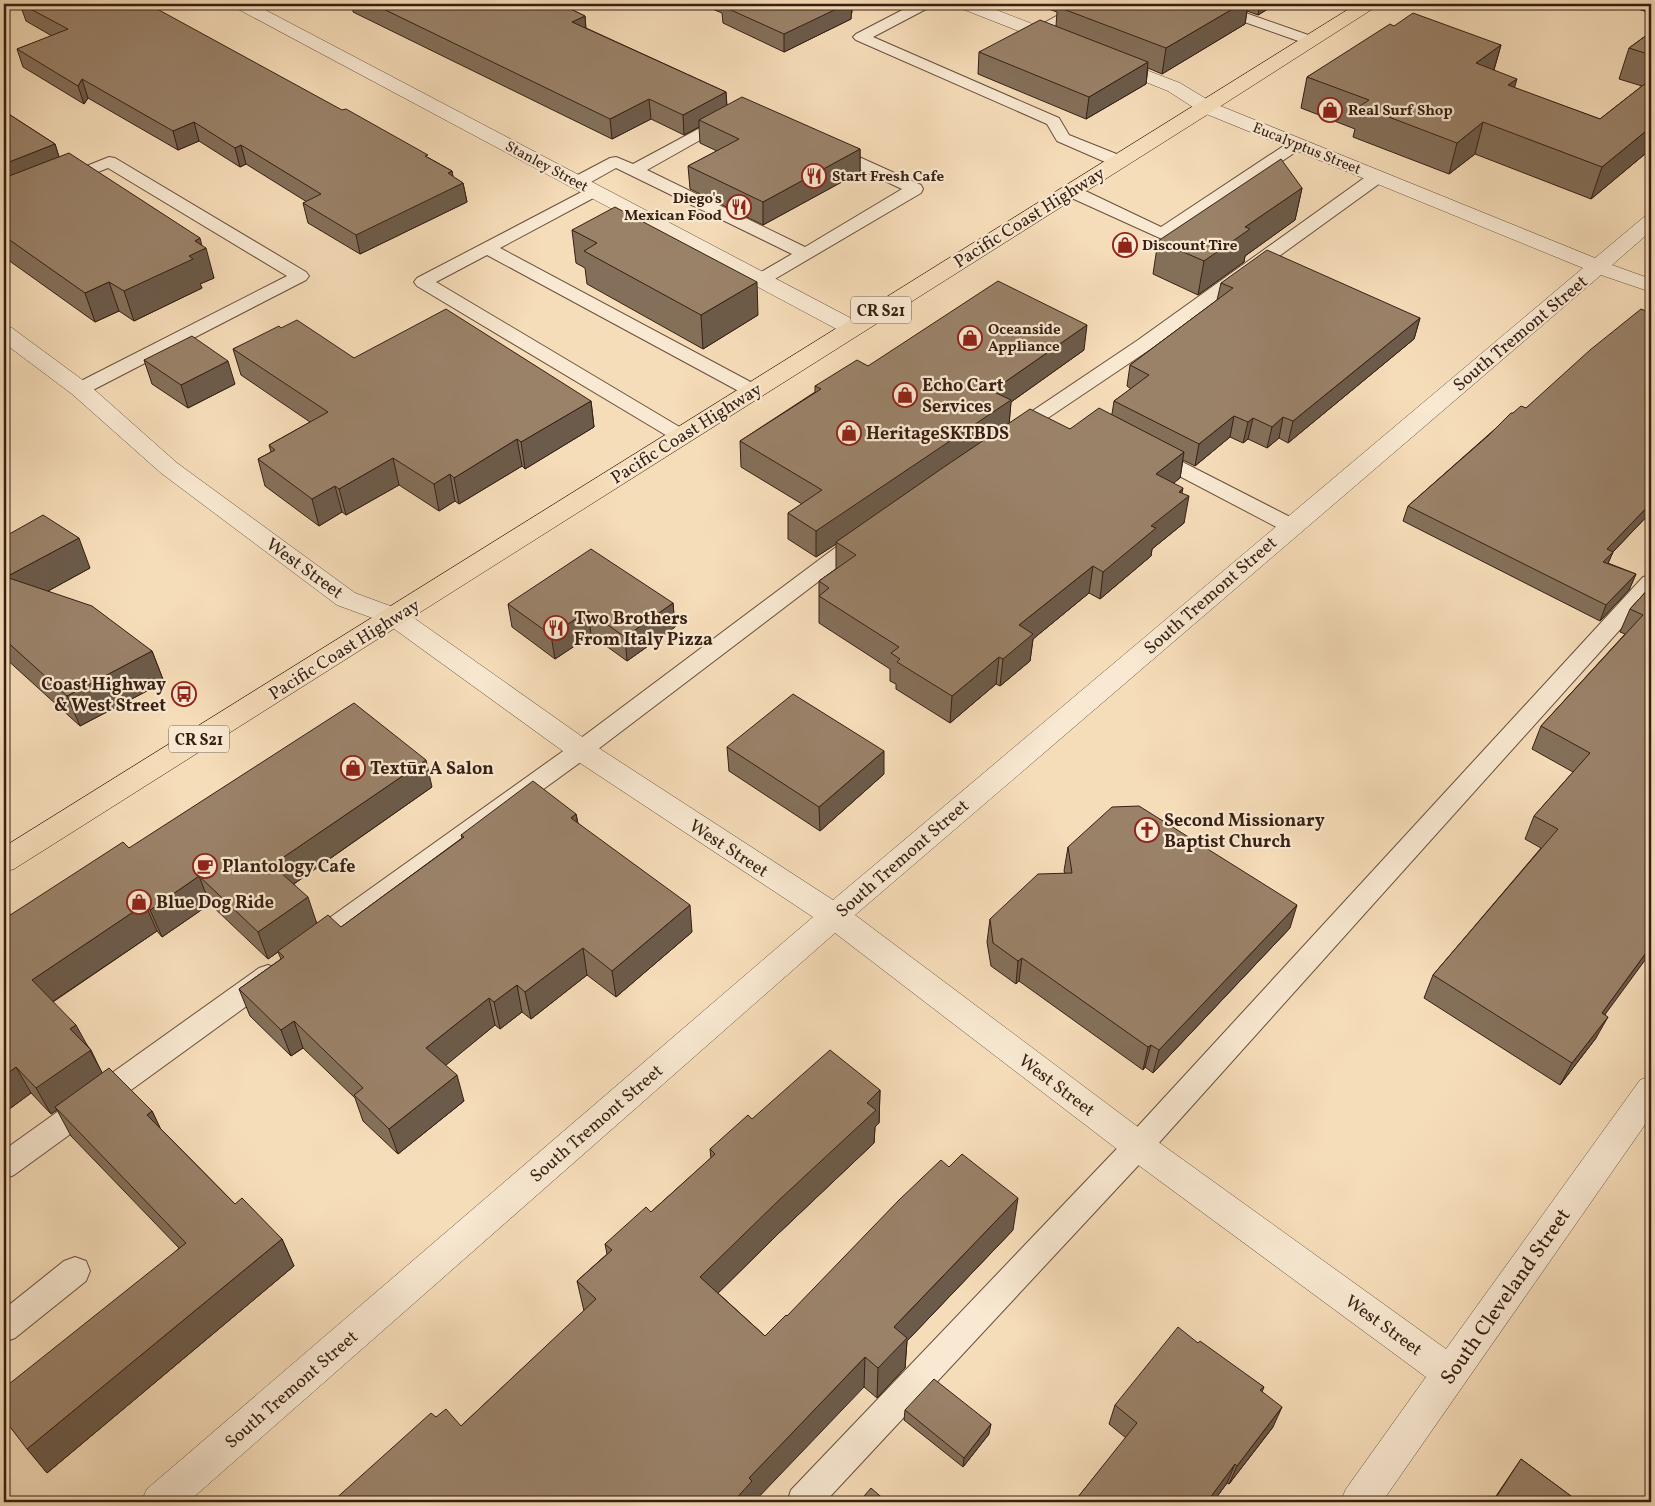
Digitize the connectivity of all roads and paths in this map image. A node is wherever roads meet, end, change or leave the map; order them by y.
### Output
1 (242, 4) edge
2 (925, 4) edge
3 (966, 4) edge
4 (1088, 4) edge
5 (1207, 4) edge
6 (1368, 4) edge
7 (1038, 32) junction
8 (1309, 40) junction
9 (1074, 46) edge
10 (1092, 54) edge
11 (1206, 107) junction
12 (744, 110) edge
13 (816, 143) edge
14 (1297, 144) junction
15 (1118, 161) junction
16 (634, 170) junction
17 (1377, 177) junction
18 (585, 187) junction
19 (1072, 191) junction
20 (4, 205) edge
21 (1651, 221) edge
22 (488, 248) junction
23 (806, 254) junction
24 (1599, 267) junction
25 (762, 279) junction
26 (1651, 286) edge
27 (852, 328) junction
28 (4, 333) edge
29 (80, 389) junction
30 (753, 391) junction
31 (681, 436) junction
32 (998, 443) edge
33 (1133, 444) edge
34 (880, 525) edge
35 (1291, 526) junction
36 (1651, 582) edge
37 (395, 617) junction
38 (581, 750) junction
39 (4, 861) edge
40 (834, 916) junction
41 (1651, 1090) edge
42 (1138, 1146) junction
43 (4, 1166) edge
44 (75, 1271) dead end
45 (4, 1328) edge
46 (1450, 1373) junction
47 (160, 1502) edge
48 (803, 1502) edge
49 (1359, 1502) edge

1 - 18 street, Stanley Street
2 - 15 lane
3 - 7 street
4 - 7 lane
5 - 8 lane
6 - 8 main road, Pacific Coast Highway / CR S21
7 - 9 street
8 - 11 main road, Pacific Coast Highway / CR S21
10 - 11 street, Eucalyptus Street
11 - 14 street, Eucalyptus Street
11 - 15 main road, Pacific Coast Highway / CR S21
12 - 16 lane
13 - 23 lane
14 - 17 street, Eucalyptus Street
14 - 19 lane
15 - 19 main road, Pacific Coast Highway / CR S21
16 - 18 lane
16 - 23 lane
17 - 24 street, Eucalyptus Street
17 - 32 lane
18 - 22 lane
18 - 25 street, Stanley Street
19 - 27 main road, Pacific Coast Highway / CR S21
20 - 29 lane
21 - 24 street, South Tremont Street
22 - 30 lane
22 - 31 lane
23 - 25 lane
24 - 26 street, Eucalyptus Street
24 - 35 street, South Tremont Street
25 - 27 street, Stanley Street
27 - 30 main road, Pacific Coast Highway / CR S21
28 - 29 street, West Street
29 - 37 street, West Street
30 - 31 main road, Pacific Coast Highway / CR S21
31 - 37 main road, Pacific Coast Highway / CR S21
33 - 35 lane
34 - 38 lane
35 - 40 street, South Tremont Street
36 - 42 lane
37 - 38 street, West Street
37 - 39 main road, Pacific Coast Highway / CR S21
38 - 40 street, West Street
38 - 43 lane
40 - 42 street, West Street
40 - 47 street, South Tremont Street
41 - 46 street, South Cleveland Street
42 - 46 street, West Street
42 - 48 lane
44 - 45 lane
46 - 49 street, South Cleveland Street

